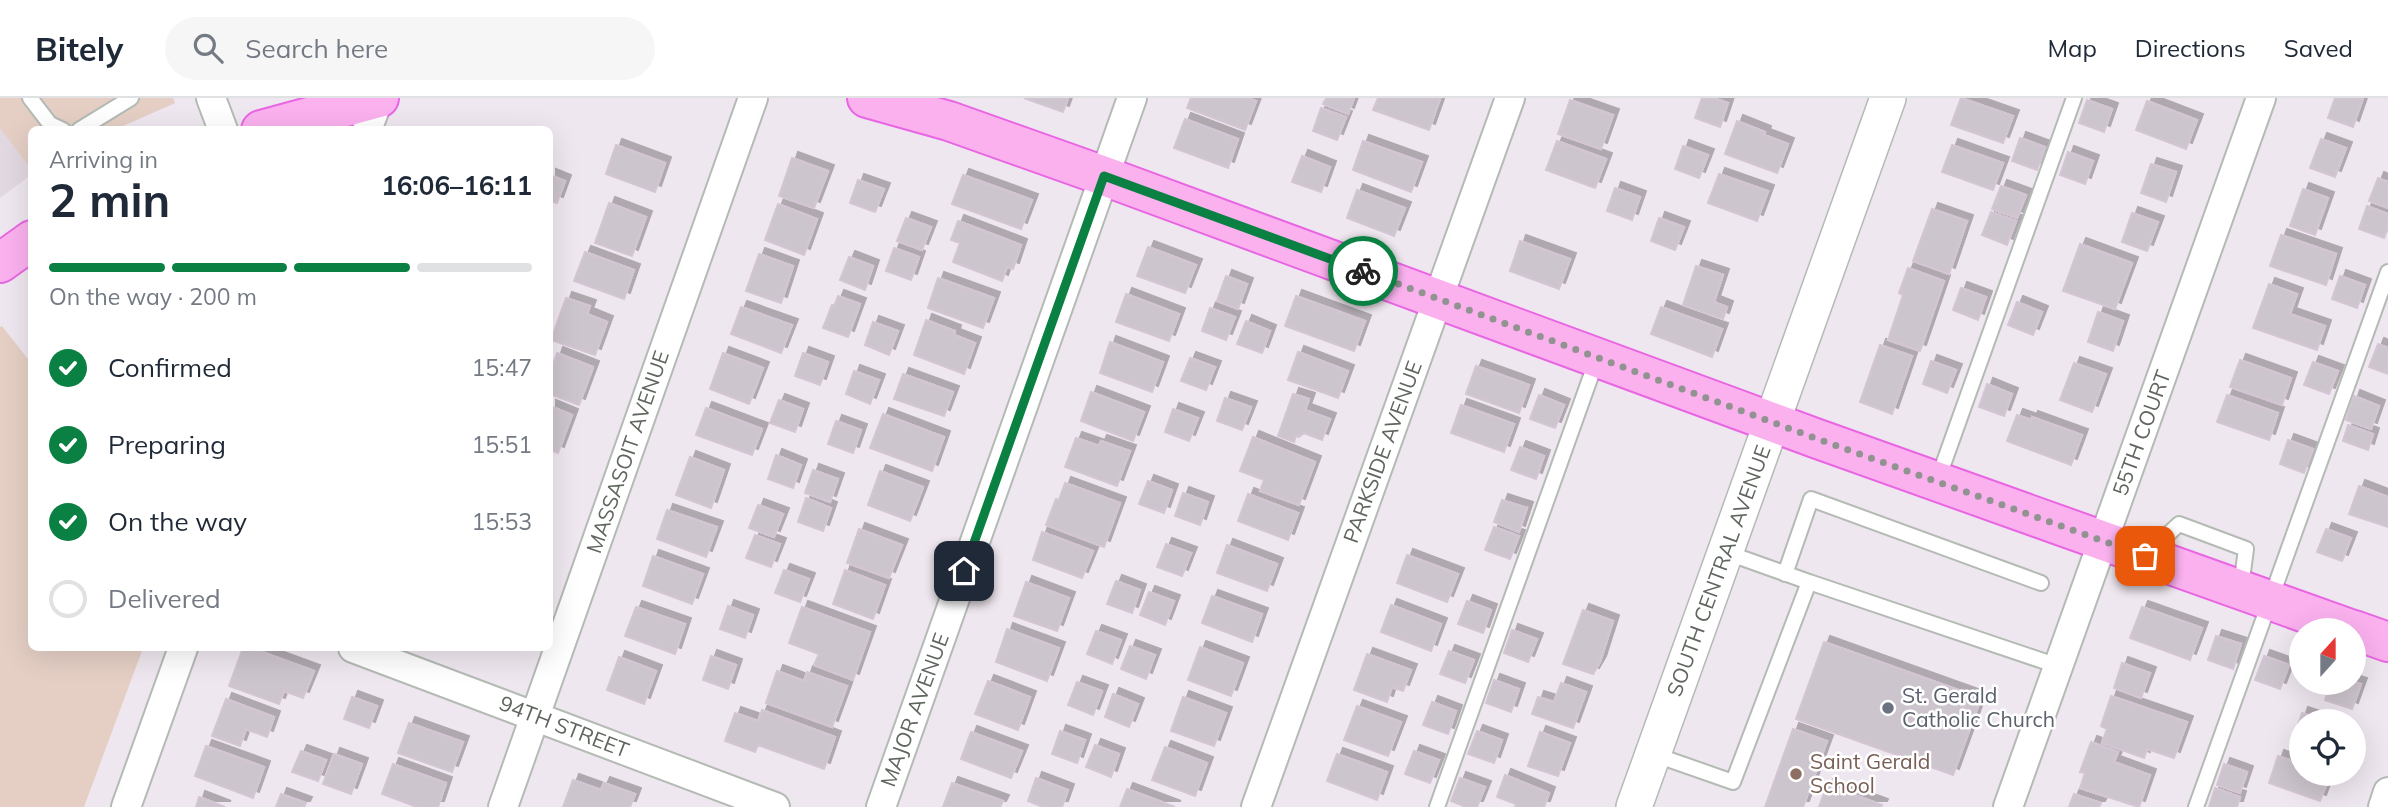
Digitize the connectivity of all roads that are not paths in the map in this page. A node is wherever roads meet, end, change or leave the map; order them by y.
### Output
1 (30, 98) edge
2 (131, 98) edge
3 (211, 98) edge
4 (379, 98) edge
5 (753, 98) edge
6 (867, 98) edge
7 (1132, 98) edge
8 (1510, 98) edge
9 (1888, 98) edge
10 (2074, 98) edge
11 (2262, 98) edge
12 (54, 126) edge
13 (86, 126) edge
14 (222, 126) edge
15 (276, 126) edge
16 (369, 126) edge
17 (1104, 176) junction
18 (28, 243) edge
19 (0, 262) edge
20 (2388, 272) edge
21 (1438, 298) junction
22 (1598, 358) junction
23 (1772, 422) junction
24 (1937, 482) junction
25 (2103, 541) junction
26 (1725, 552) junction
27 (2145, 556) junction
28 (1785, 574) junction
29 (1809, 582) junction
30 (2041, 583) dead end
31 (2255, 595) junction
32 (2319, 618) edge
33 (2366, 634) edge
34 (2388, 642) edge
35 (182, 651) edge
36 (361, 651) edge
37 (2058, 666) junction
38 (535, 715) junction
39 (1653, 754) junction
40 (2388, 792) edge
41 (126, 807) edge
42 (503, 807) edge
43 (775, 807) edge
44 (881, 807) edge
45 (1256, 807) edge
46 (1437, 807) edge
47 (1634, 807) edge
48 (2008, 807) edge
49 (2196, 807) edge
50 (2383, 807) edge

1 - 12 lane
2 - 13 lane
3 - 14 street
4 - 15 main road
4 - 16 street
5 - 38 street, MASSASOIT AVENUE
6 - 17 main road
7 - 17 street, MAJOR AVENUE
8 - 21 street, PARKSIDE AVENUE
9 - 23 street, SOUTH CENTRAL AVENUE
10 - 24 lane
11 - 25 street, 55TH COURT
17 - 21 main road
17 - 44 street, MAJOR AVENUE
18 - 19 main road
20 - 31 lane
21 - 22 main road
21 - 45 street, PARKSIDE AVENUE
22 - 23 main road
22 - 46 lane
23 - 24 main road
23 - 26 street, SOUTH CENTRAL AVENUE
24 - 25 main road
25 - 27 main road
25 - 37 street, 55TH COURT
26 - 28 lane
26 - 39 street, SOUTH CENTRAL AVENUE
27 - 31 main road
27 - 31 lane
28 - 29 lane
28 - 30 lane
29 - 37 lane
29 - 39 lane
31 - 32 main road
31 - 49 lane
33 - 34 main road
35 - 41 street
36 - 38 street, 94TH STREET
37 - 48 street, 55TH COURT
38 - 42 street, MASSASOIT AVENUE
38 - 43 street, 94TH STREET
39 - 47 street, SOUTH CENTRAL AVENUE
40 - 50 street

